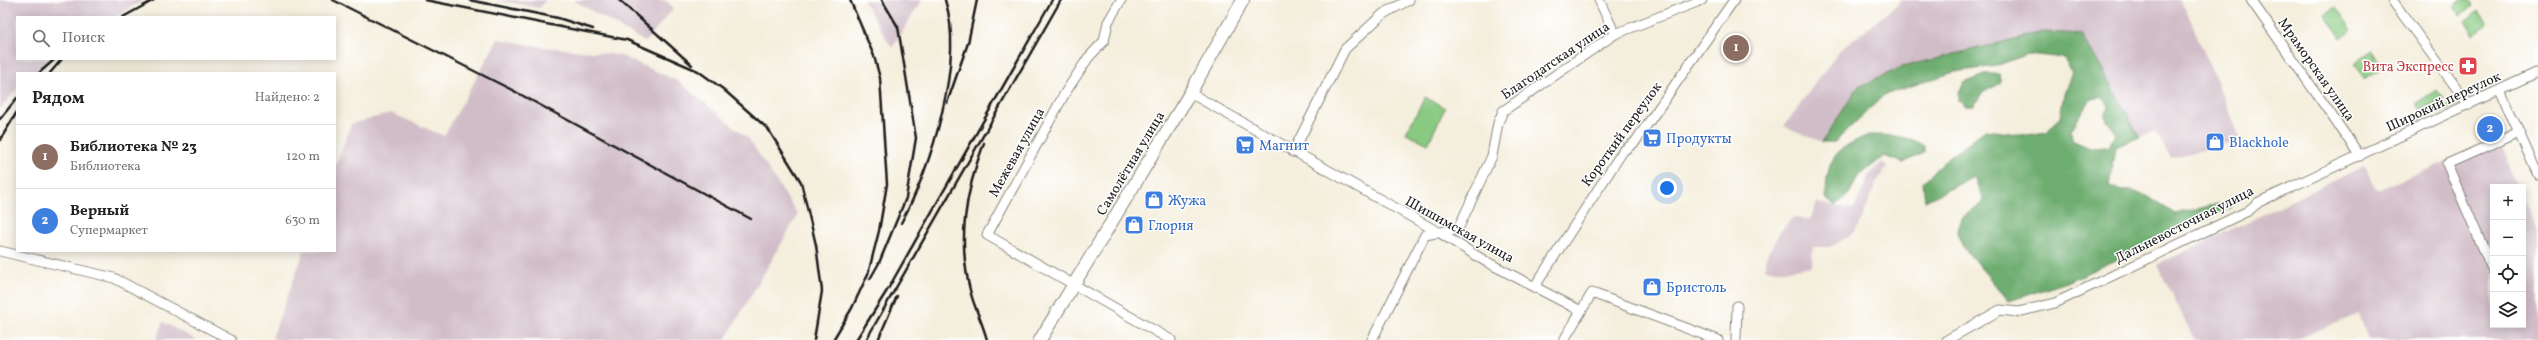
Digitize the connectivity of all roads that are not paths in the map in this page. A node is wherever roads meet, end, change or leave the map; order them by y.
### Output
1 (1122, 0) edge
2 (1243, 0) edge
3 (1409, 0) edge
4 (1599, 0) edge
5 (1702, 0) edge
6 (1734, 0) edge
7 (2251, 0) edge
8 (2392, 0) edge
9 (1615, 34) junction
10 (2538, 72) edge
11 (2500, 90) junction
12 (1190, 93) junction
13 (2469, 105) junction
14 (2519, 132) junction
15 (1292, 152) junction
16 (2360, 156) junction
17 (2538, 175) edge
18 (1440, 233) junction
19 (0, 251) edge
20 (2490, 264) edge
21 (1072, 285) junction
22 (1535, 286) junction
23 (1737, 306) dead end
24 (1581, 311) junction
25 (231, 340) edge
26 (1040, 340) edge
27 (1171, 340) edge
28 (1372, 340) edge
29 (1564, 340) edge
30 (1718, 340) edge
31 (1736, 340) edge
32 (1947, 340) edge

1 - 21 street, Межевая улица
2 - 12 main road, Самолётная улица
3 - 15 street
4 - 9 street
5 - 9 street, Благодатская улица
6 - 22 street, Короткий переулок
7 - 16 street, Мраморская улица
8 - 13 street
9 - 18 street, Благодатская улица
10 - 11 street, Широкий переулок
11 - 13 street, Широкий переулок
11 - 14 street
12 - 15 street, Шишимская улица
12 - 21 main road, Самолётная улица
13 - 16 street, Широкий переулок
14 - 17 street
14 - 20 street
15 - 18 street, Шишимская улица
16 - 32 street, Дальневосточная улица
18 - 22 street, Шишимская улица
18 - 28 street, Благодатская улица
19 - 25 street
21 - 26 main road, Самолётная улица
21 - 27 street
22 - 24 street, Шишимская улица
23 - 31 street
24 - 29 street
24 - 30 street

